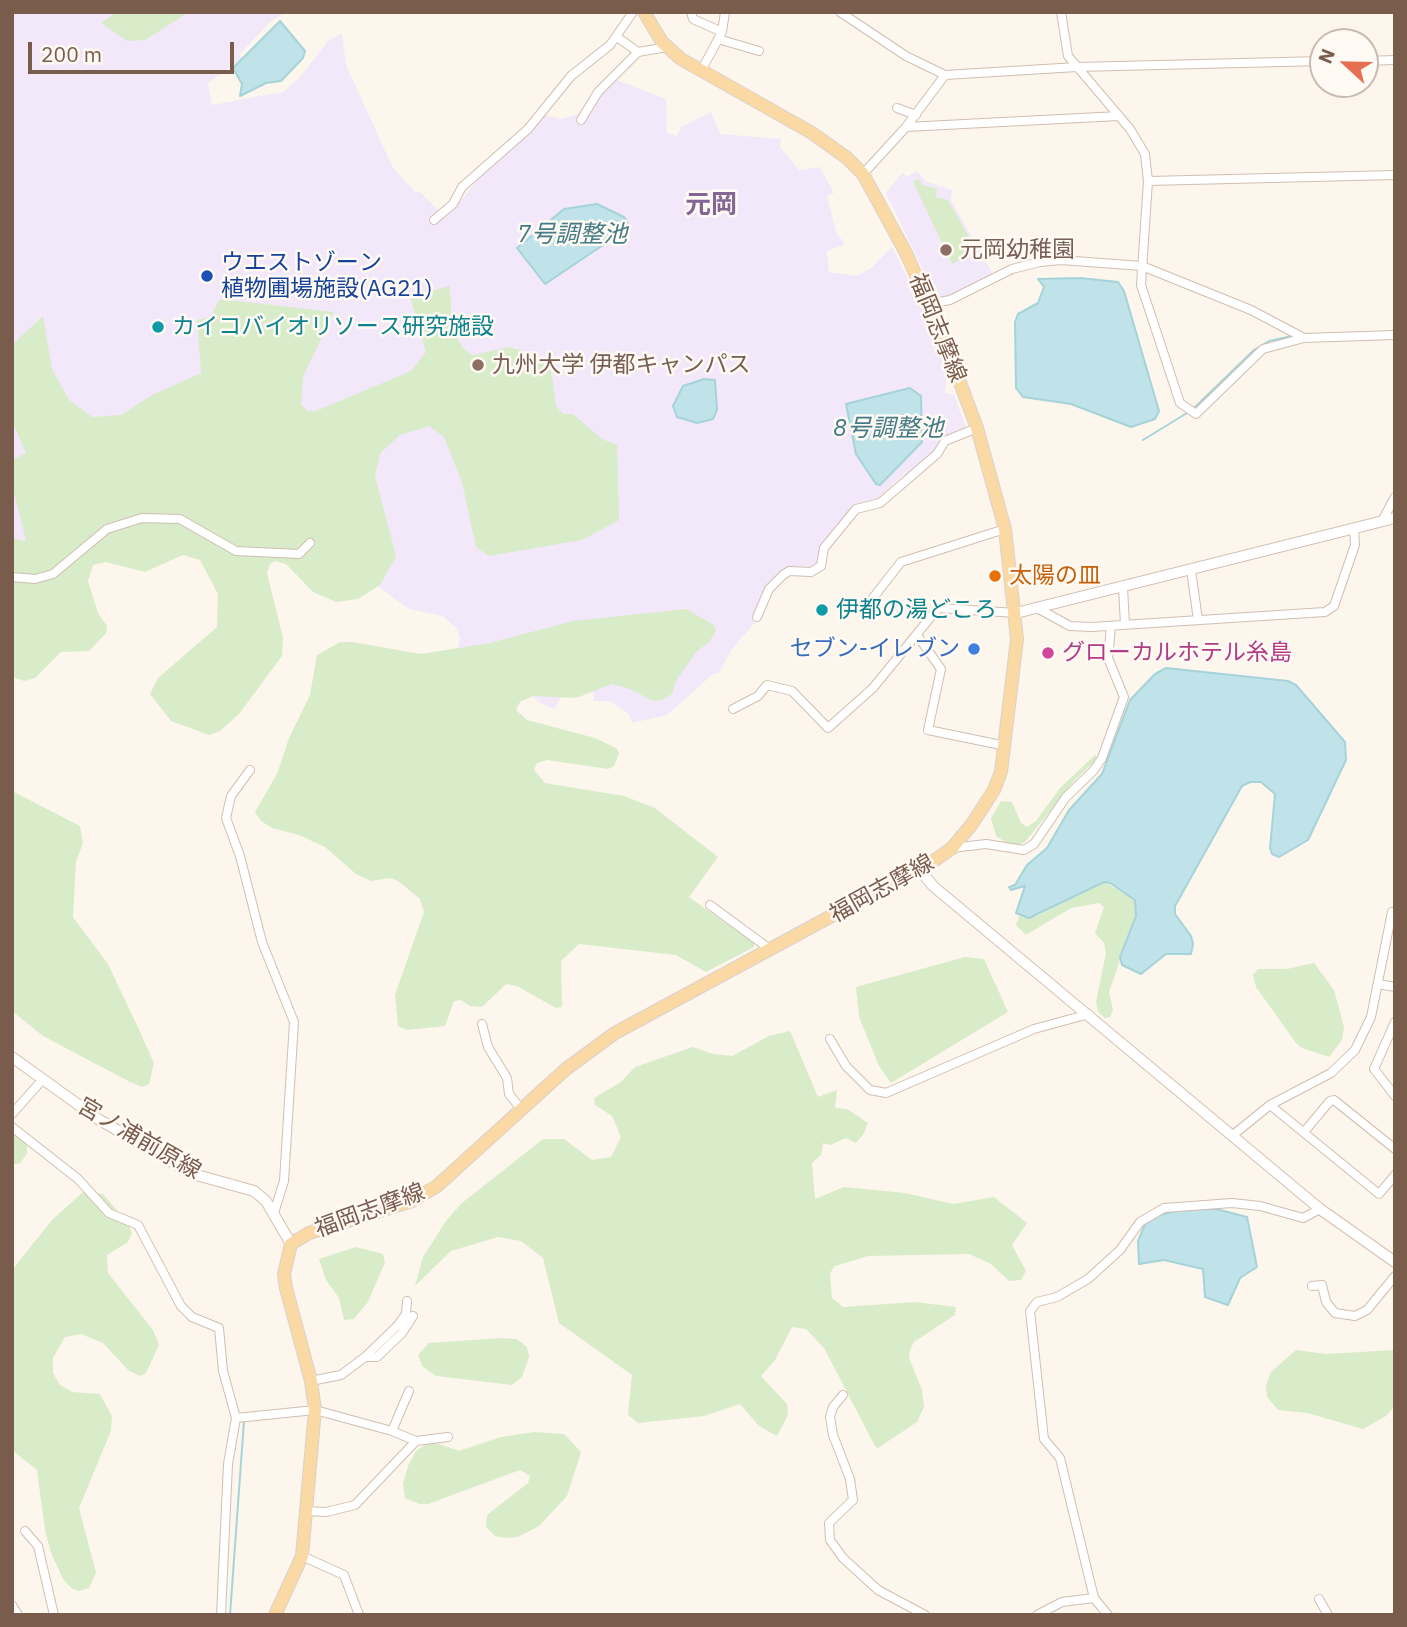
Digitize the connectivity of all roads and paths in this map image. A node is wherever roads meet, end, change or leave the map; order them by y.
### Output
1 (633, 12) edge
2 (644, 12) edge
3 (691, 12) edge
4 (725, 12) edge
5 (840, 12) edge
6 (1061, 12) edge
7 (720, 35) junction
8 (617, 37) junction
9 (667, 47) junction
10 (759, 51) dead end
11 (638, 52) junction
12 (1309, 61) edge
13 (1077, 66) junction
14 (701, 71) junction
15 (945, 75) junction
16 (897, 108) dead end
17 (916, 115) junction
18 (1119, 116) junction
19 (581, 120) dead end
20 (906, 127) junction
21 (863, 174) junction
22 (1395, 175) edge
23 (1148, 181) junction
24 (435, 220) dead end
25 (1142, 266) junction
26 (928, 304) junction
27 (1395, 335) edge
28 (1304, 338) junction
29 (976, 428) junction
30 (1395, 497) edge
31 (1395, 518) edge
32 (1382, 521) junction
33 (1353, 528) junction
34 (1005, 529) junction
35 (310, 543) dead end
36 (1192, 570) junction
37 (12, 578) edge
38 (1123, 587) junction
39 (865, 608) dead end
40 (1037, 608) junction
41 (1016, 613) junction
42 (757, 617) dead end
43 (1198, 620) junction
44 (1125, 625) junction
45 (1111, 626) junction
46 (917, 635) junction
47 (733, 709) dead end
48 (1006, 746) junction
49 (250, 769) dead end
50 (952, 848) junction
51 (920, 870) junction
52 (710, 905) dead end
53 (1392, 912) dead end
54 (771, 950) junction
55 (1378, 984) junction
56 (1395, 987) edge
57 (1089, 1014) junction
58 (1395, 1022) edge
59 (482, 1024) dead end
60 (830, 1039) dead end
61 (12, 1056) edge
62 (43, 1079) junction
63 (1395, 1096) edge
64 (1270, 1104) junction
65 (521, 1109) junction
66 (12, 1114) edge
67 (12, 1127) edge
68 (1304, 1132) junction
69 (1233, 1135) junction
70 (1395, 1149) edge
71 (1395, 1175) edge
72 (1320, 1209) junction
73 (274, 1213) junction
74 (291, 1244) junction
75 (1395, 1262) edge
76 (1395, 1276) edge
77 (1312, 1286) dead end
78 (407, 1301) dead end
79 (413, 1316) dead end
80 (365, 1357) junction
81 (311, 1381) junction
82 (409, 1391) dead end
83 (843, 1395) dead end
84 (315, 1410) junction
85 (236, 1418) junction
86 (392, 1431) junction
87 (448, 1437) dead end
88 (416, 1441) junction
89 (305, 1511) junction
90 (25, 1531) dead end
91 (302, 1556) junction
92 (1094, 1598) junction
93 (1319, 1599) dead end
94 (12, 1605) edge
95 (18, 1615) edge
96 (54, 1615) edge
97 (221, 1615) edge
98 (275, 1615) edge
99 (359, 1615) edge
100 (925, 1615) edge
101 (1037, 1615) edge
102 (1108, 1615) edge
103 (1328, 1615) edge

1 - 8 street
2 - 9 main road, 福岡志摩線
3 - 7 street
4 - 7 street
5 - 15 street
6 - 13 street
7 - 10 street
7 - 14 street
8 - 11 street
8 - 24 street
9 - 11 street
9 - 14 main road, 福岡志摩線
11 - 19 street
12 - 13 street
13 - 15 street
13 - 18 street
14 - 21 main road, 福岡志摩線
15 - 17 street
16 - 17 street
17 - 20 street
18 - 20 street
18 - 23 street
20 - 21 street
21 - 26 main road, 福岡志摩線
22 - 23 street
23 - 25 street
25 - 26 street
25 - 28 street
25 - 28 street
26 - 29 main road, 福岡志摩線
27 - 28 street
29 - 34 main road, 福岡志摩線
29 - 42 street
30 - 32 street
31 - 32 street
32 - 33 street
33 - 36 street
33 - 43 street
34 - 39 street
34 - 41 main road, 福岡志摩線
35 - 37 street
36 - 38 street
36 - 43 street
38 - 40 street
38 - 44 street
40 - 41 street
40 - 45 street
41 - 46 street
41 - 48 main road, 福岡志摩線
43 - 44 street
44 - 45 street
45 - 50 street
46 - 47 street
46 - 48 street
48 - 50 main road, 福岡志摩線
49 - 73 street
50 - 51 main road, 福岡志摩線
51 - 54 main road, 福岡志摩線
51 - 57 street
52 - 54 street
53 - 55 street
54 - 65 main road, 福岡志摩線
55 - 56 street
55 - 64 street
57 - 60 street
57 - 69 street
58 - 63 street
59 - 65 street
61 - 62 street, 宮ノ浦前原線
62 - 66 street
62 - 73 street, 宮ノ浦前原線
64 - 68 street
64 - 69 street
65 - 74 main road, 福岡志摩線
67 - 85 street
68 - 70 street
68 - 71 street
69 - 72 street
72 - 75 street
72 - 92 street
73 - 74 street, 宮ノ浦前原線
74 - 81 main road, 福岡志摩線
76 - 77 street
78 - 80 street
79 - 80 street
80 - 81 street
81 - 84 main road, 福岡志摩線
82 - 86 street
83 - 100 street
84 - 85 street
84 - 86 street
84 - 89 main road, 福岡志摩線
85 - 97 street
86 - 88 street
87 - 88 street
88 - 89 street
89 - 91 main road, 福岡志摩線
90 - 96 street
91 - 98 main road, 福岡志摩線
91 - 99 street
92 - 101 street
92 - 102 street
93 - 103 street
94 - 95 street

